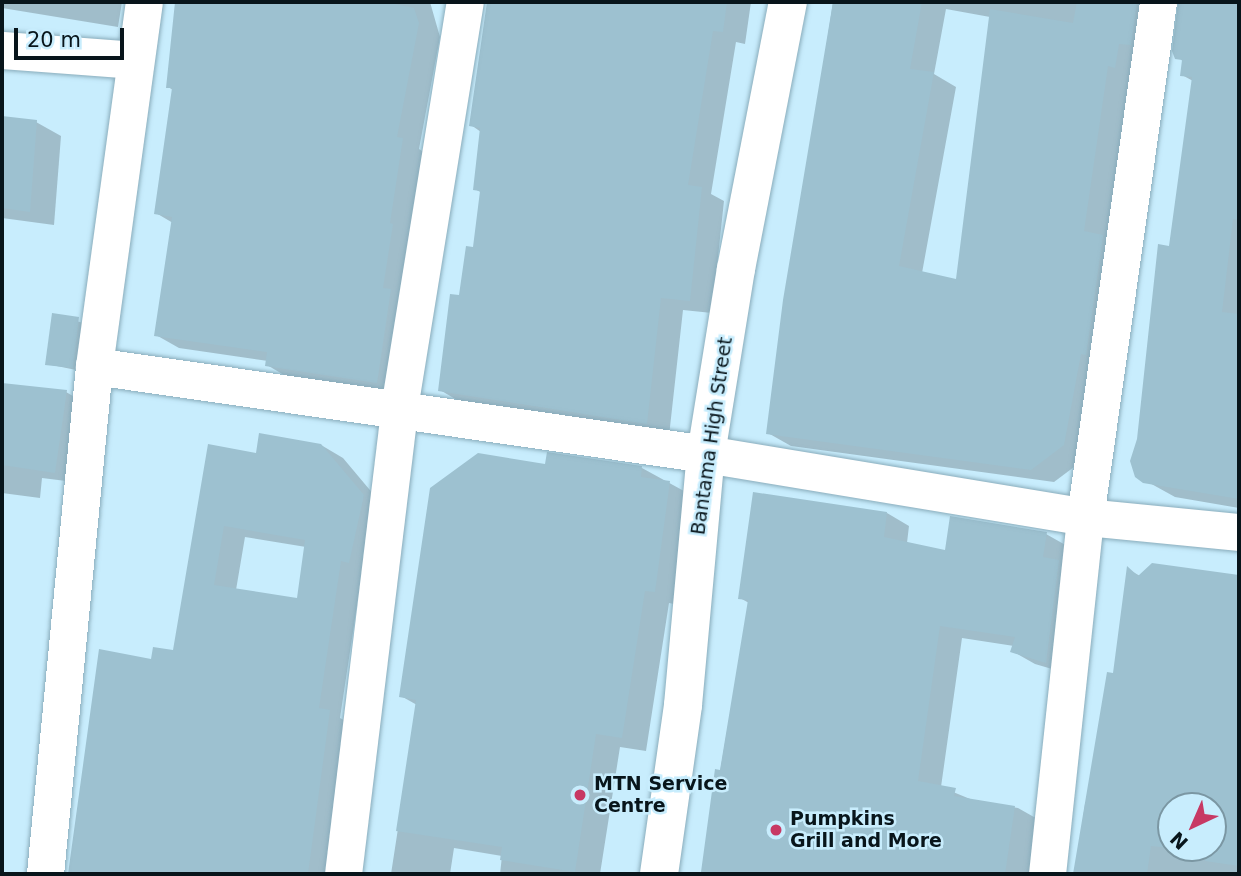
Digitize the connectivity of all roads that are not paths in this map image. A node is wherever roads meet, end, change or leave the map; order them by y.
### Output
1 (144, 2) edge
2 (465, 2) edge
3 (789, 2) edge
4 (1158, 2) edge
5 (2, 50) edge
6 (134, 60) junction
7 (94, 366) junction
8 (399, 408) junction
9 (706, 454) junction
10 (1085, 517) junction
11 (1239, 532) edge
12 (46, 874) edge
13 (343, 874) edge
14 (659, 874) edge
15 (1047, 874) edge

1 - 6 street
2 - 8 street
3 - 9 main road, Bantama High Street
4 - 10 street
5 - 6 street
6 - 7 street
7 - 8 street
7 - 12 street
8 - 9 street
8 - 13 street
9 - 10 street
9 - 14 main road, Bantama High Street
10 - 11 street
10 - 15 street

